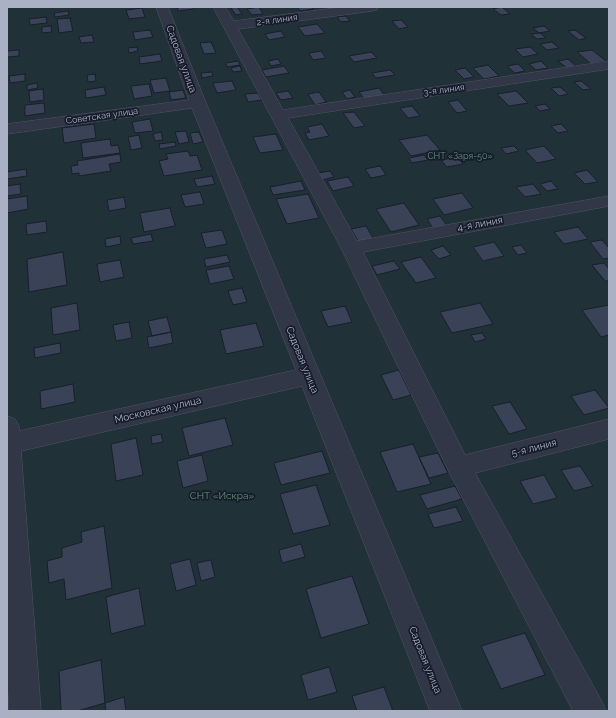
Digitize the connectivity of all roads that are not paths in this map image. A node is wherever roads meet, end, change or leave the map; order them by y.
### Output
1 (162, 7) edge
2 (219, 7) edge
3 (372, 7) edge
4 (229, 26) junction
5 (609, 66) edge
6 (198, 103) junction
7 (279, 115) junction
8 (7, 129) edge
9 (609, 201) edge
10 (351, 248) junction
11 (308, 376) junction
12 (609, 429) edge
13 (7, 438) edge
14 (459, 467) junction
15 (25, 711) edge
16 (446, 711) edge
17 (590, 711) edge

1 - 6 street, Садовая улица
2 - 4 street
3 - 4 street, 2-я линия
4 - 7 street
5 - 7 street, 3-я линия
6 - 8 street, Советская улица
6 - 11 street, Садовая улица
7 - 10 street
9 - 10 street, 4-я линия
10 - 14 street
11 - 13 street, Московская улица
11 - 16 street, Садовая улица
12 - 14 street, 5-я линия
13 - 15 street
14 - 17 street

